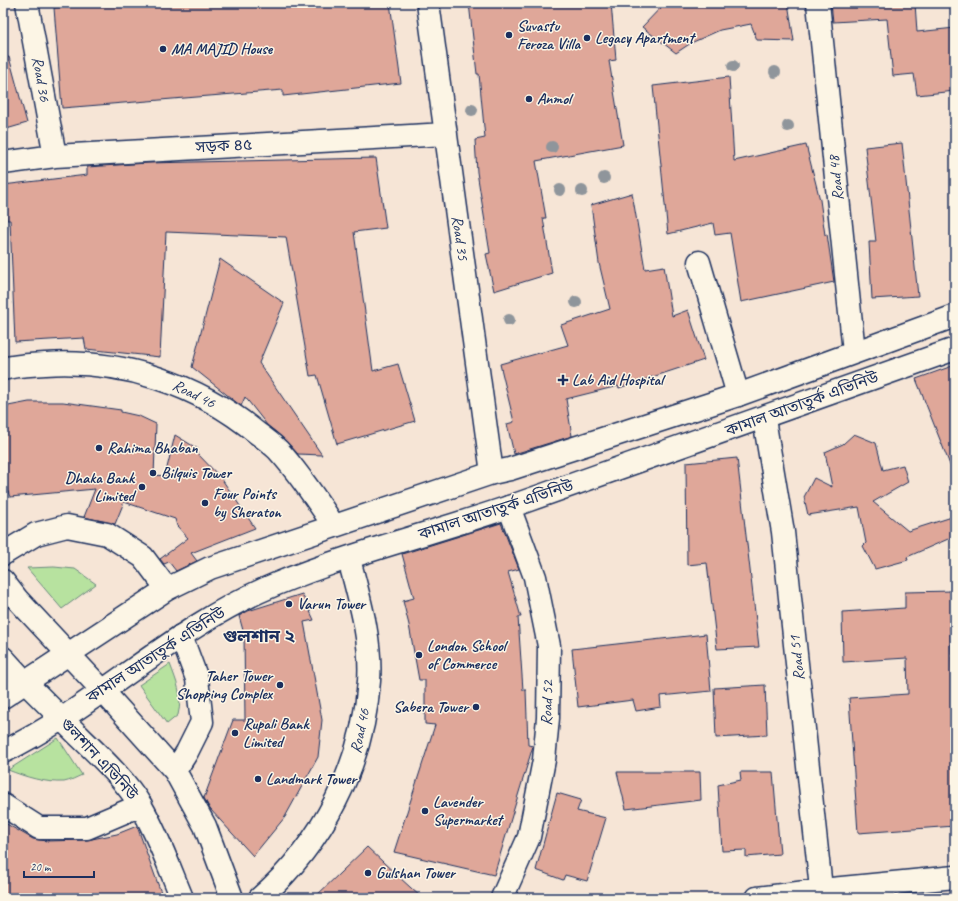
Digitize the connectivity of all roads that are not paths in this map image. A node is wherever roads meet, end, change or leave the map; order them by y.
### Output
1 (27, 3) edge
2 (428, 3) edge
3 (818, 3) edge
4 (446, 134) junction
5 (54, 156) junction
6 (3, 163) edge
7 (699, 262) dead end
8 (955, 316) edge
9 (955, 349) edge
10 (854, 352) junction
11 (3, 369) edge
12 (738, 395) junction
13 (764, 419) junction
14 (492, 473) junction
15 (509, 507) junction
16 (334, 526) junction
17 (3, 554) edge
18 (349, 559) junction
19 (3, 581) edge
20 (166, 589) junction
21 (181, 636) junction
22 (67, 653) junction
23 (3, 658) edge
24 (25, 682) junction
25 (102, 690) junction
26 (3, 697) edge
27 (61, 718) junction
28 (3, 752) edge
29 (175, 771) junction
30 (3, 805) edge
31 (141, 805) junction
32 (955, 877) edge
33 (822, 894) edge
34 (182, 898) edge
35 (232, 898) edge
36 (260, 898) edge
37 (502, 898) edge
38 (757, 898) edge

1 - 5 street, Road 36
2 - 4 street, Road 35
3 - 10 street, Road 48
4 - 5 street, সড়ক ৪৫
4 - 14 street, Road 35
5 - 6 street, সড়ক ৪৫
7 - 12 street
8 - 10 street, কামাল আতাতুর্ক এভিনিউ
9 - 13 street, কামাল আতাতুর্ক এভিনিউ
10 - 12 street, কামাল আতাতুর্ক এভিনিউ
11 - 16 street, Road 46
12 - 14 street, কামাল আতাতুর্ক এভিনিউ
13 - 15 street, কামাল আতাতুর্ক এভিনিউ
13 - 33 street, Road 51
14 - 16 street, কামাল আতাতুর্ক এভিনিউ
15 - 18 street, কামাল আতাতুর্ক এভিনিউ
15 - 37 street, Road 52
16 - 20 street, কামাল আতাতুর্ক এভিনিউ
17 - 20 street
18 - 21 street, কামাল আতাতুর্ক এভিনিউ
18 - 36 street, Road 46
19 - 22 street
20 - 22 street, কামাল আতাতুর্ক এভিনিউ
21 - 25 street, কামাল আতাতুর্ক এভিনিউ
21 - 29 street
22 - 24 street, কামাল আতাতুর্ক এভিনিউ
22 - 25 street
23 - 24 street, গুলশান এভিনিউ
24 - 26 street, কামাল আতাতুর্ক এভিনিউ
24 - 27 street, গুলশান এভিনিউ
25 - 27 street, কামাল আতাতুর্ক এভিনিউ
25 - 29 street
27 - 28 street, কামাল আতাতুর্ক এভিনিউ
27 - 31 street, গুলশান এভিনিউ
29 - 35 street
30 - 31 street
31 - 34 street, গুলশান এভিনিউ
32 - 33 street
33 - 38 street

